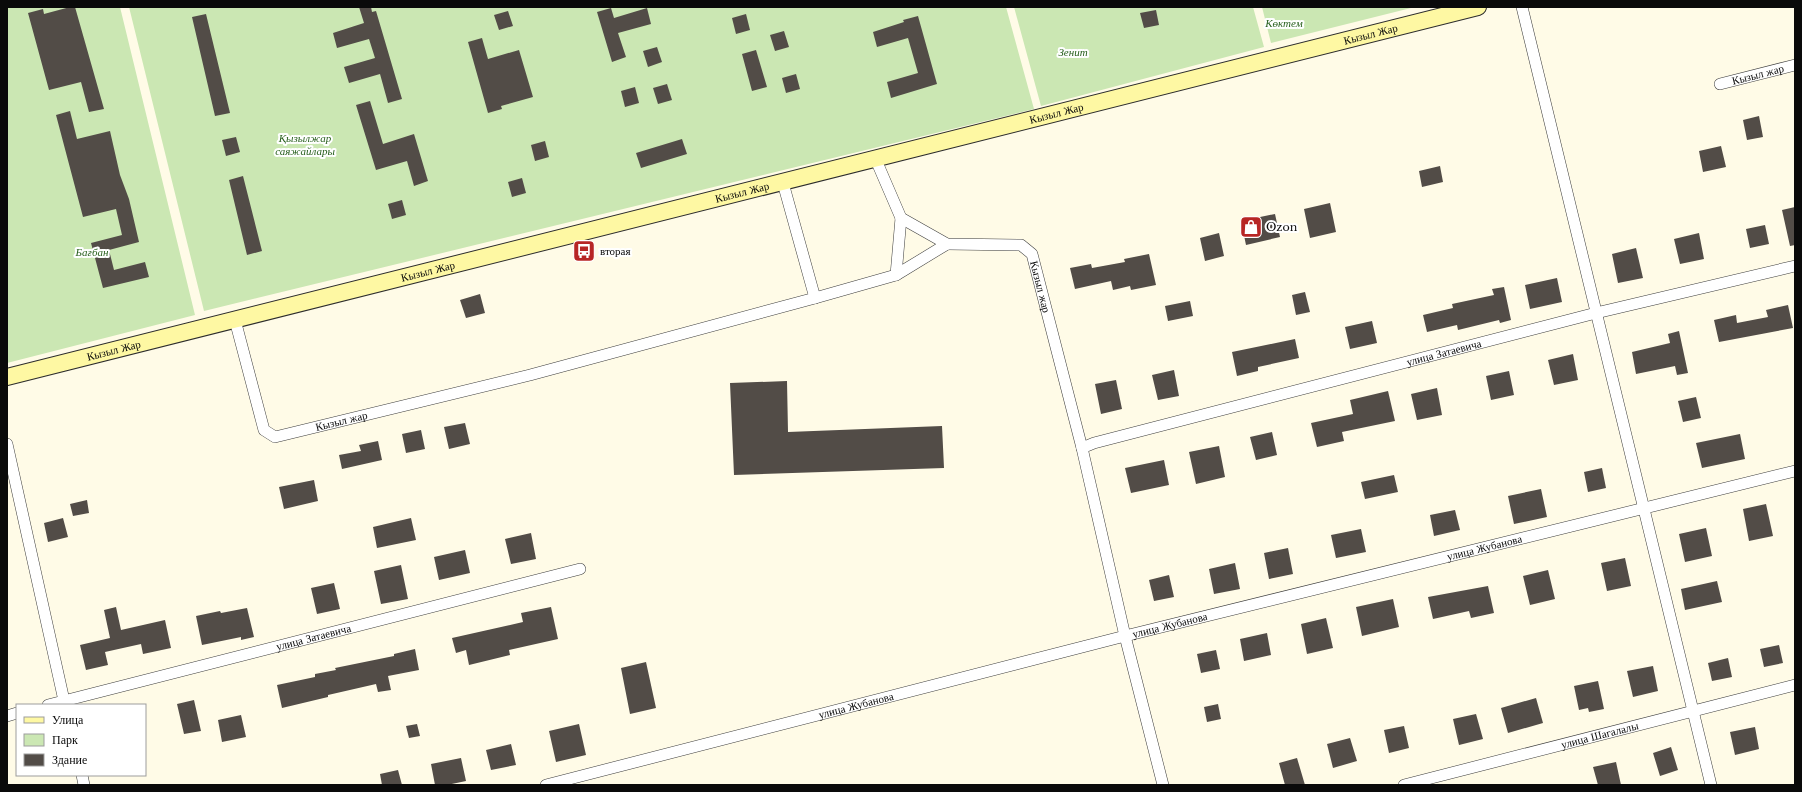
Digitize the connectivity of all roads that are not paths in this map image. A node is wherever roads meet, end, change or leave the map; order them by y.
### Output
1 (1478, 7) edge
2 (1522, 7) edge
3 (1795, 65) edge
4 (1720, 84) dead end
5 (876, 160) junction
6 (783, 183) junction
7 (901, 218) junction
8 (947, 244) junction
9 (1795, 266) edge
10 (896, 275) junction
11 (815, 298) junction
12 (1596, 313) junction
13 (235, 320) junction
14 (7, 377) edge
15 (7, 444) edge
16 (1082, 448) junction
17 (1795, 471) edge
18 (1643, 509) junction
19 (580, 569) dead end
20 (1125, 636) junction
21 (1795, 685) edge
22 (64, 703) edge
23 (1692, 710) junction
24 (546, 785) edge
25 (1163, 785) edge
26 (1404, 785) edge
27 (1711, 785) edge

1 - 5 main road, Кызыл Жар
2 - 12 street
3 - 4 street, Кызыл жар
5 - 6 main road, Кызыл Жар
5 - 7 street
6 - 11 street
6 - 13 main road, Кызыл Жар
7 - 8 street, Кызыл жар
7 - 10 street
8 - 10 street, Кызыл жар
8 - 16 street, Кызыл жар
9 - 12 street, улица Затаевича
10 - 11 street, Кызыл жар
11 - 13 street, Кызыл жар
12 - 16 street, улица Затаевича
12 - 18 street
13 - 14 main road, Кызыл Жар
15 - 22 street
16 - 20 street, Кызыл жар
17 - 18 street, улица Жубанова
18 - 20 street, улица Жубанова
18 - 23 street
19 - 22 street, улица Затаевича
20 - 24 street, улица Жубанова
20 - 25 street, Кызыл жар
21 - 23 street, улица Шагалалы
23 - 26 street, улица Шагалалы
23 - 27 street

